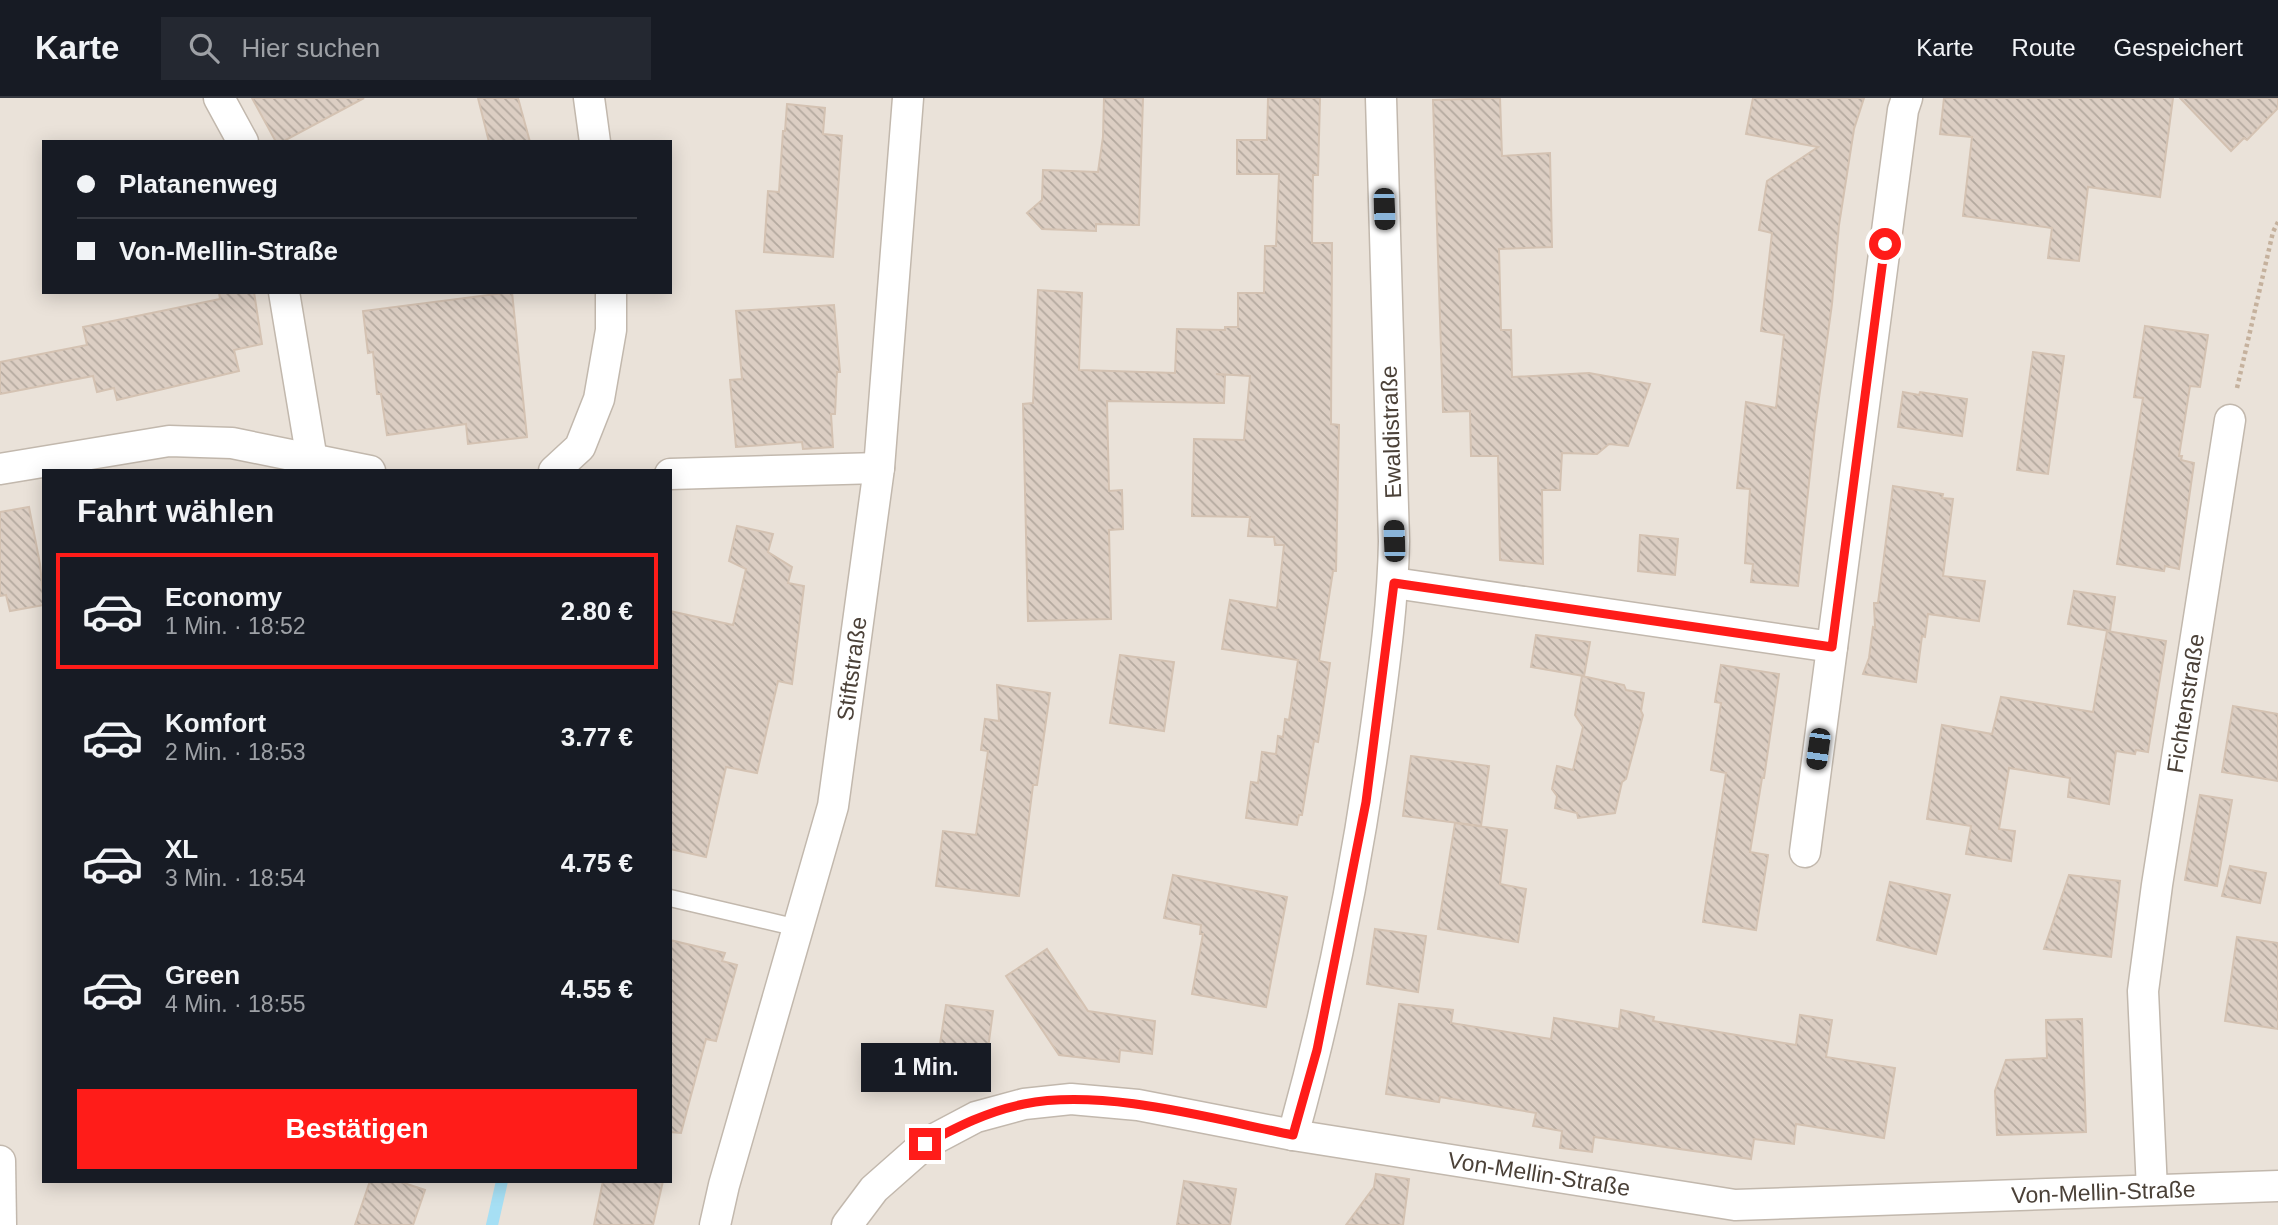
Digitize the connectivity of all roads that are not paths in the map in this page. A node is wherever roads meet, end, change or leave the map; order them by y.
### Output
1 (219, 98) edge
2 (589, 98) edge
3 (908, 98) edge
4 (1381, 98) edge
5 (1907, 98) edge
6 (242, 140) edge
7 (595, 140) edge
8 (284, 294) edge
9 (611, 294) edge
10 (2230, 420) road end
11 (312, 460) junction
12 (879, 468) junction
13 (0, 469) edge
14 (359, 469) edge
15 (556, 469) edge
16 (672, 474) edge
17 (1394, 583) junction
18 (1832, 647) junction
19 (1805, 852) dead end
20 (672, 898) edge
21 (798, 928) junction
22 (1293, 1135) junction
23 (0, 1161) edge
24 (2278, 1186) edge
25 (2152, 1190) junction
26 (1735, 1215) edge
27 (1, 1225) edge
28 (715, 1225) edge
29 (847, 1225) edge

1 - 6 street
2 - 7 street
3 - 12 street, Stiftstraße
4 - 17 street, Ewaldistraße
5 - 18 street
8 - 11 street
9 - 15 street
10 - 25 street, Fichtenstraße
11 - 13 street
11 - 14 street
12 - 16 street
12 - 21 street, Stiftstraße
17 - 18 street
17 - 22 street, Ewaldistraße
18 - 19 street
20 - 21 lane
21 - 28 street, Stiftstraße
22 - 26 street, Von-Mellin-Straße
22 - 29 street, Von-Mellin-Straße
23 - 27 street
24 - 25 street, Von-Mellin-Straße
25 - 26 street, Von-Mellin-Straße

